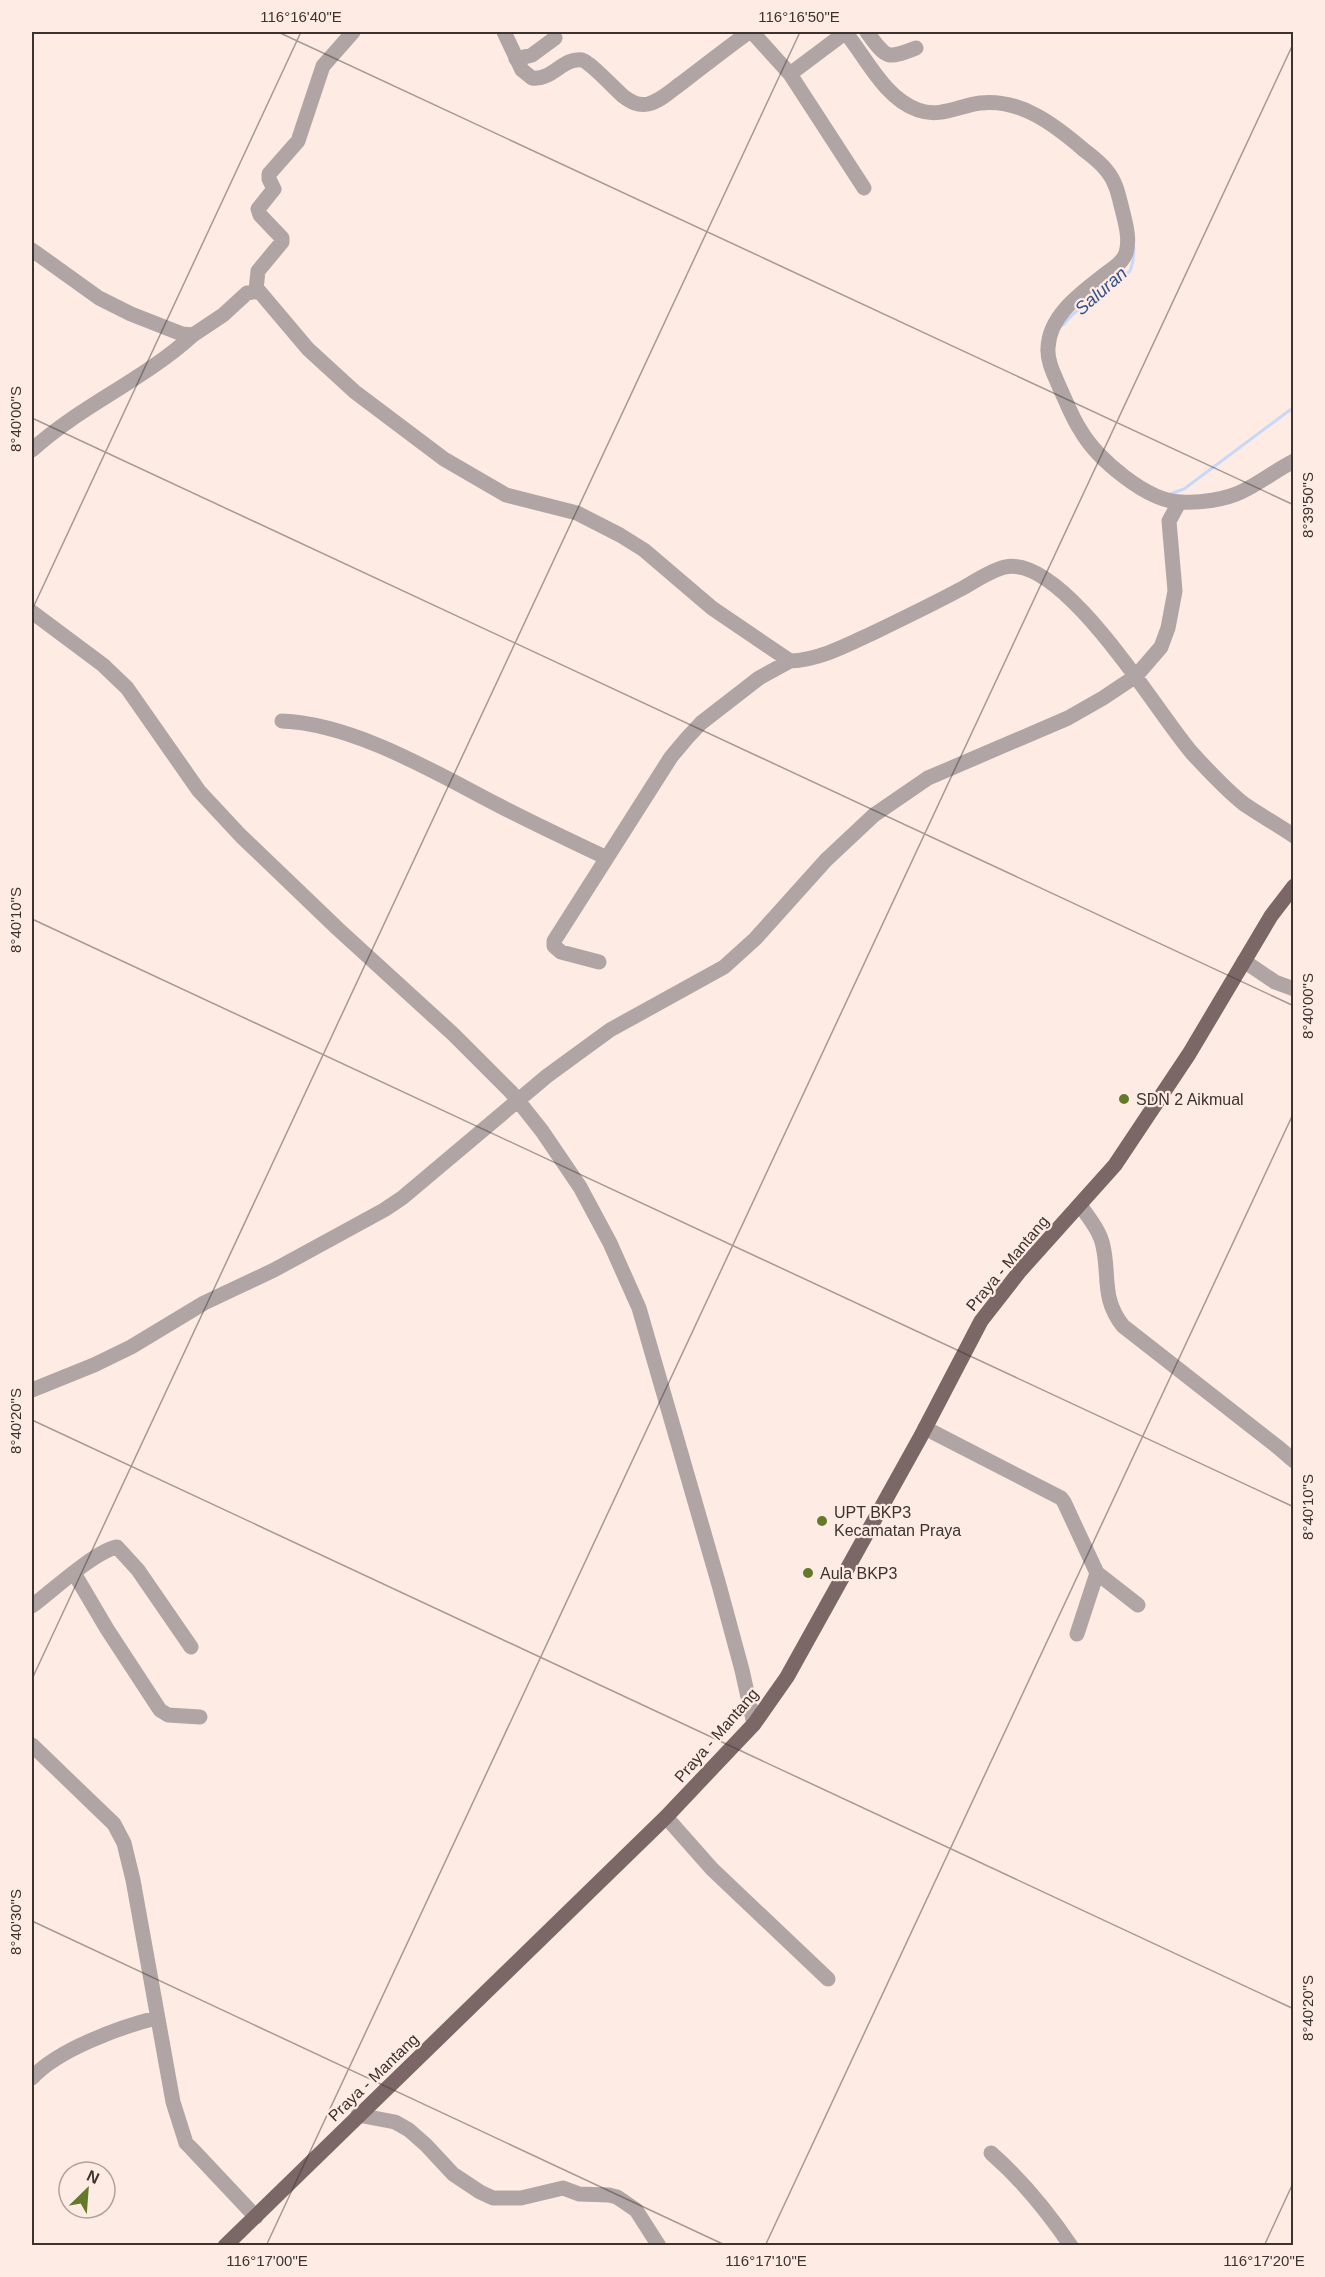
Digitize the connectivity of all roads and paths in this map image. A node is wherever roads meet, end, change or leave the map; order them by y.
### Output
1 (353, 32) edge
2 (504, 32) edge
3 (751, 32) edge
4 (845, 32) edge
5 (867, 32) edge
6 (555, 38) dead end
7 (916, 48) dead end
8 (516, 59) junction
9 (790, 74) junction
10 (864, 188) dead end
11 (32, 250) edge
12 (256, 290) junction
13 (193, 335) junction
14 (33, 447) edge
15 (1293, 461) edge
16 (1179, 503) junction
17 (32, 612) edge
18 (790, 661) junction
19 (1136, 676) junction
20 (282, 721) dead end
21 (1293, 836) edge
22 (608, 858) junction
23 (1293, 886) edge
24 (1244, 961) junction
25 (599, 962) dead end
26 (1293, 989) edge
27 (518, 1101) junction
28 (1080, 1205) junction
29 (32, 1390) edge
30 (925, 1428) junction
31 (1293, 1461) edge
32 (74, 1573) junction
33 (1097, 1573) junction
34 (1138, 1605) dead end
35 (32, 1606) edge
36 (1077, 1634) dead end
37 (191, 1647) dead end
38 (200, 1717) dead end
39 (754, 1724) junction
40 (32, 1745) edge
41 (666, 1817) junction
42 (828, 1979) dead end
43 (156, 2018) junction
44 (32, 2078) edge
45 (358, 2115) junction
46 (991, 2153) dead end
47 (256, 2217) junction
48 (225, 2246) edge
49 (659, 2246) edge
50 (1071, 2246) edge

1 - 12 street
2 - 8 street
3 - 8 street
3 - 9 street
4 - 9 street
4 - 16 street
5 - 7 street
6 - 8 street
9 - 10 street
11 - 13 street
12 - 13 street
12 - 18 street
13 - 14 street
15 - 16 street
16 - 19 street
17 - 27 street
18 - 19 street
18 - 22 street
19 - 21 street
19 - 27 street
20 - 22 street
22 - 25 street
23 - 24 main road, Praya - Mantang
24 - 26 street
24 - 28 main road, Praya - Mantang
27 - 29 street
27 - 39 street
28 - 30 main road, Praya - Mantang
28 - 31 street
30 - 33 street
30 - 39 main road, Praya - Mantang
32 - 35 street
32 - 37 street
32 - 38 street
33 - 34 street
33 - 36 street
39 - 41 main road, Praya - Mantang
40 - 43 street
41 - 42 street
41 - 45 main road, Praya - Mantang
43 - 44 street
43 - 47 street
45 - 47 main road, Praya - Mantang
45 - 49 street
46 - 50 street
47 - 48 main road, Praya - Mantang

